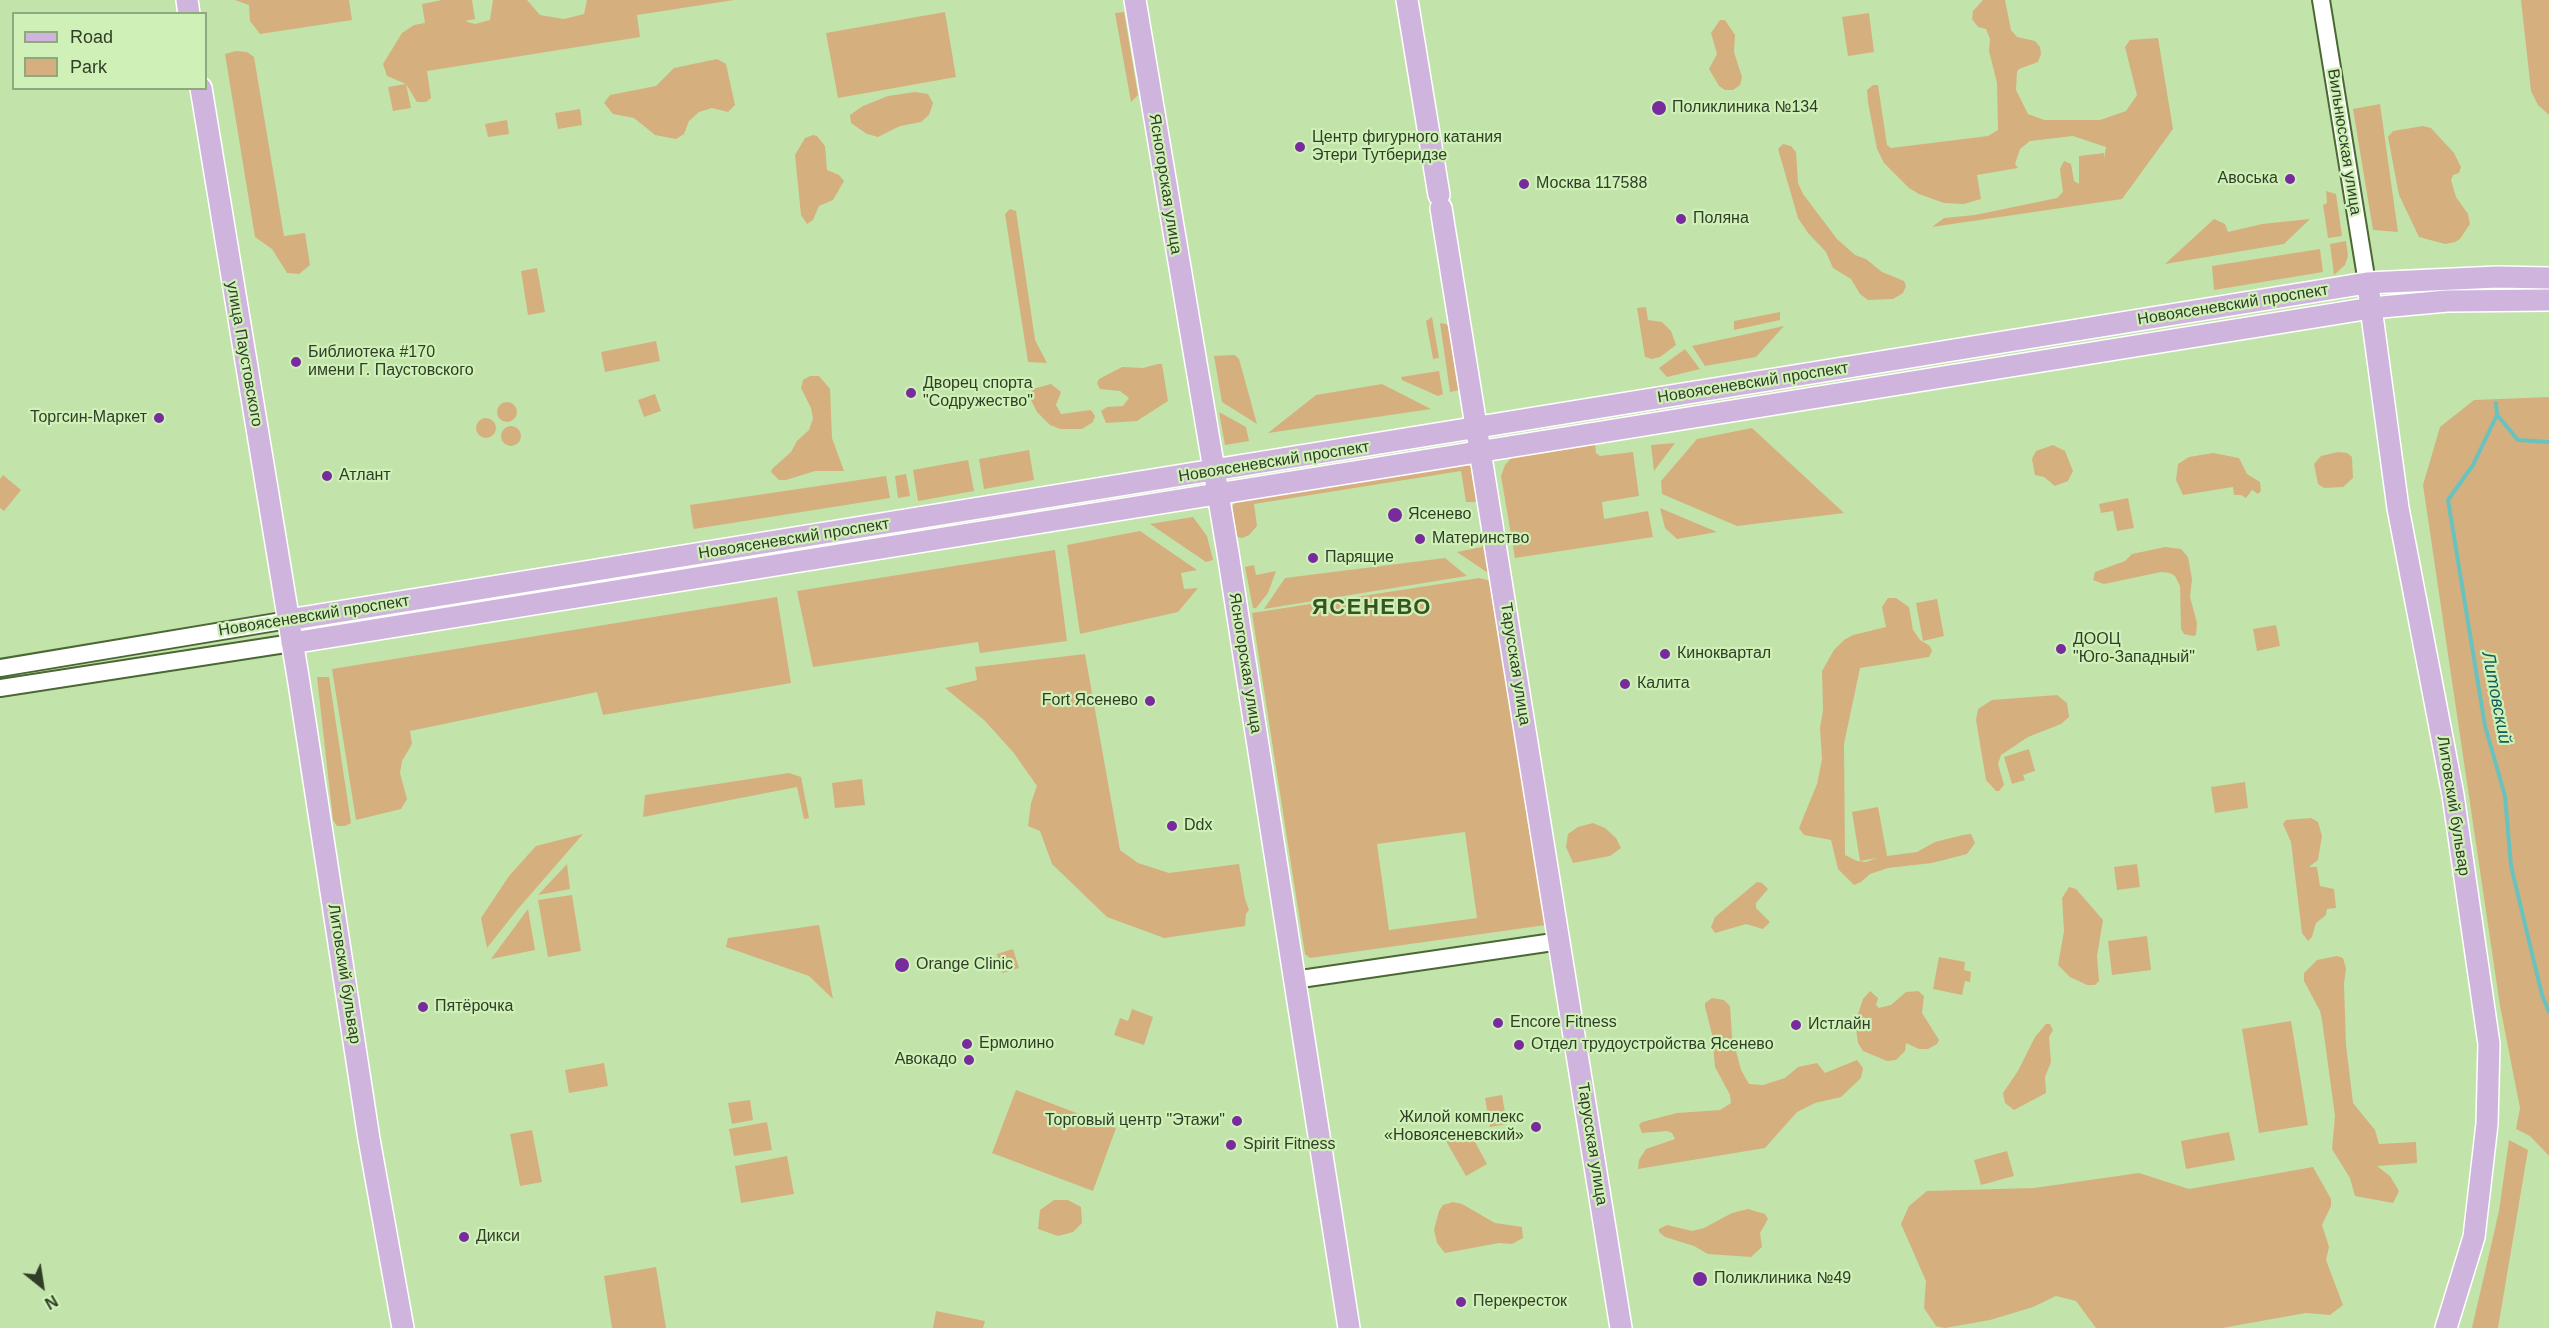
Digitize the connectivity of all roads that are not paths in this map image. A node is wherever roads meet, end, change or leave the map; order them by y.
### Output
1 (1135, 0) edge
2 (1407, 0) edge
3 (2321, 0) edge
4 (201, 90) edge
5 (2549, 278) edge
6 (2367, 283) junction
7 (2549, 300) edge
8 (2371, 308) junction
9 (1478, 429) junction
10 (1481, 450) junction
11 (1214, 471) junction
12 (1218, 493) junction
13 (288, 620) junction
14 (292, 643) junction
15 (0, 668) edge
16 (0, 688) edge
17 (1560, 940) junction
18 (1294, 980) junction
19 (403, 1328) edge
20 (1348, 1328) edge
21 (1621, 1328) edge
22 (2446, 1328) edge

1 - 11 main road, Ясногорская улица
2 - 9 main road, Тарусская улица
3 - 6 street, Вильнюсская улица
4 - 13 main road, улица Паустовского
5 - 6 main road, Новоясеневский проспект
6 - 8 main road, Литовский бульвар
6 - 9 main road, Новоясеневский проспект
7 - 8 main road, Новоясеневский проспект
8 - 10 main road, Новоясеневский проспект
8 - 22 main road, Литовский бульвар
9 - 10 main road, Тарусская улица
9 - 11 main road, Новоясеневский проспект
10 - 12 main road, Новоясеневский проспект
10 - 17 main road, Тарусская улица
11 - 12 main road, Ясногорская улица
11 - 13 main road, Новоясеневский проспект
12 - 14 main road, Новоясеневский проспект
12 - 18 main road, Ясногорская улица
13 - 14 main road, Литовский бульвар
13 - 15 street, Новоясеневский проспект
14 - 16 street, Новоясеневский проспект
14 - 19 main road, Литовский бульвар
17 - 18 street
17 - 21 main road, Тарусская улица
18 - 20 main road, Ясногорская улица

